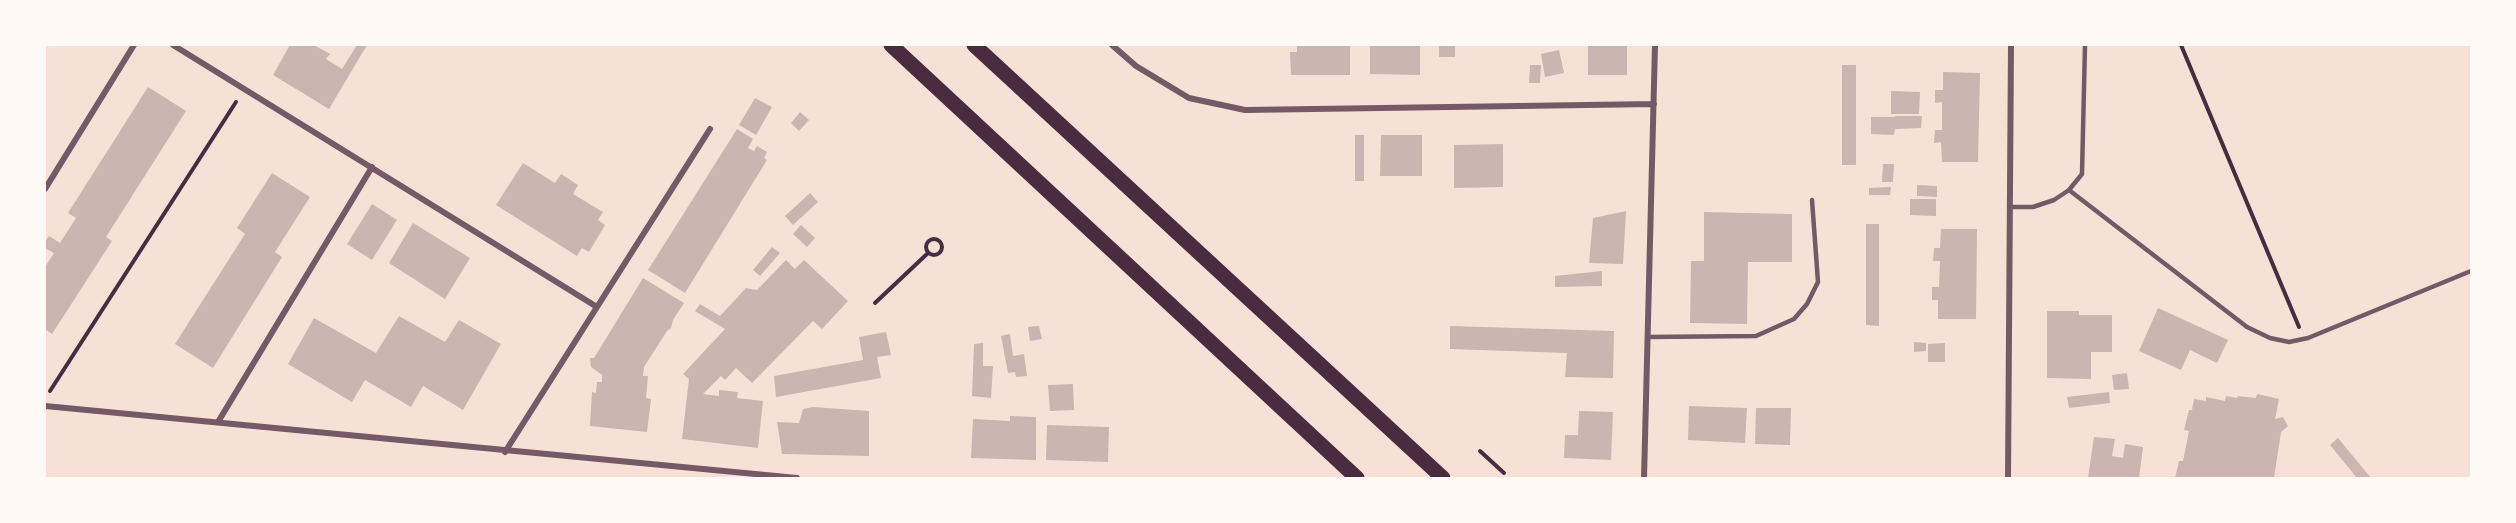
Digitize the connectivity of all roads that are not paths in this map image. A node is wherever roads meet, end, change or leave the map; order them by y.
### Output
1 (134, 45) edge
2 (173, 45) edge
3 (891, 45) edge
4 (974, 45) edge
5 (1112, 45) edge
6 (1655, 45) edge
7 (2011, 45) edge
8 (2085, 45) edge
9 (1654, 104) junction
10 (710, 129) dead end
11 (372, 167) junction
12 (45, 189) edge
13 (2069, 190) junction
14 (1812, 200) dead end
15 (2009, 207) junction
16 (2471, 271) edge
17 (597, 307) junction
18 (1648, 337) junction
19 (45, 406) edge
20 (218, 422) junction
21 (505, 452) junction
22 (1438, 473) edge
23 (797, 478) edge
24 (1357, 478) edge
25 (1644, 478) edge
26 (2008, 478) edge

1 - 12 street
2 - 11 street
3 - 24 main road
4 - 22 main road
5 - 9 street
6 - 9 street
7 - 15 street
8 - 13 lane
9 - 18 street
10 - 17 street
11 - 17 street
11 - 20 street
13 - 15 lane
13 - 16 lane
14 - 18 lane
15 - 26 street
17 - 21 street
18 - 25 street
19 - 20 street
20 - 21 street
21 - 23 street

